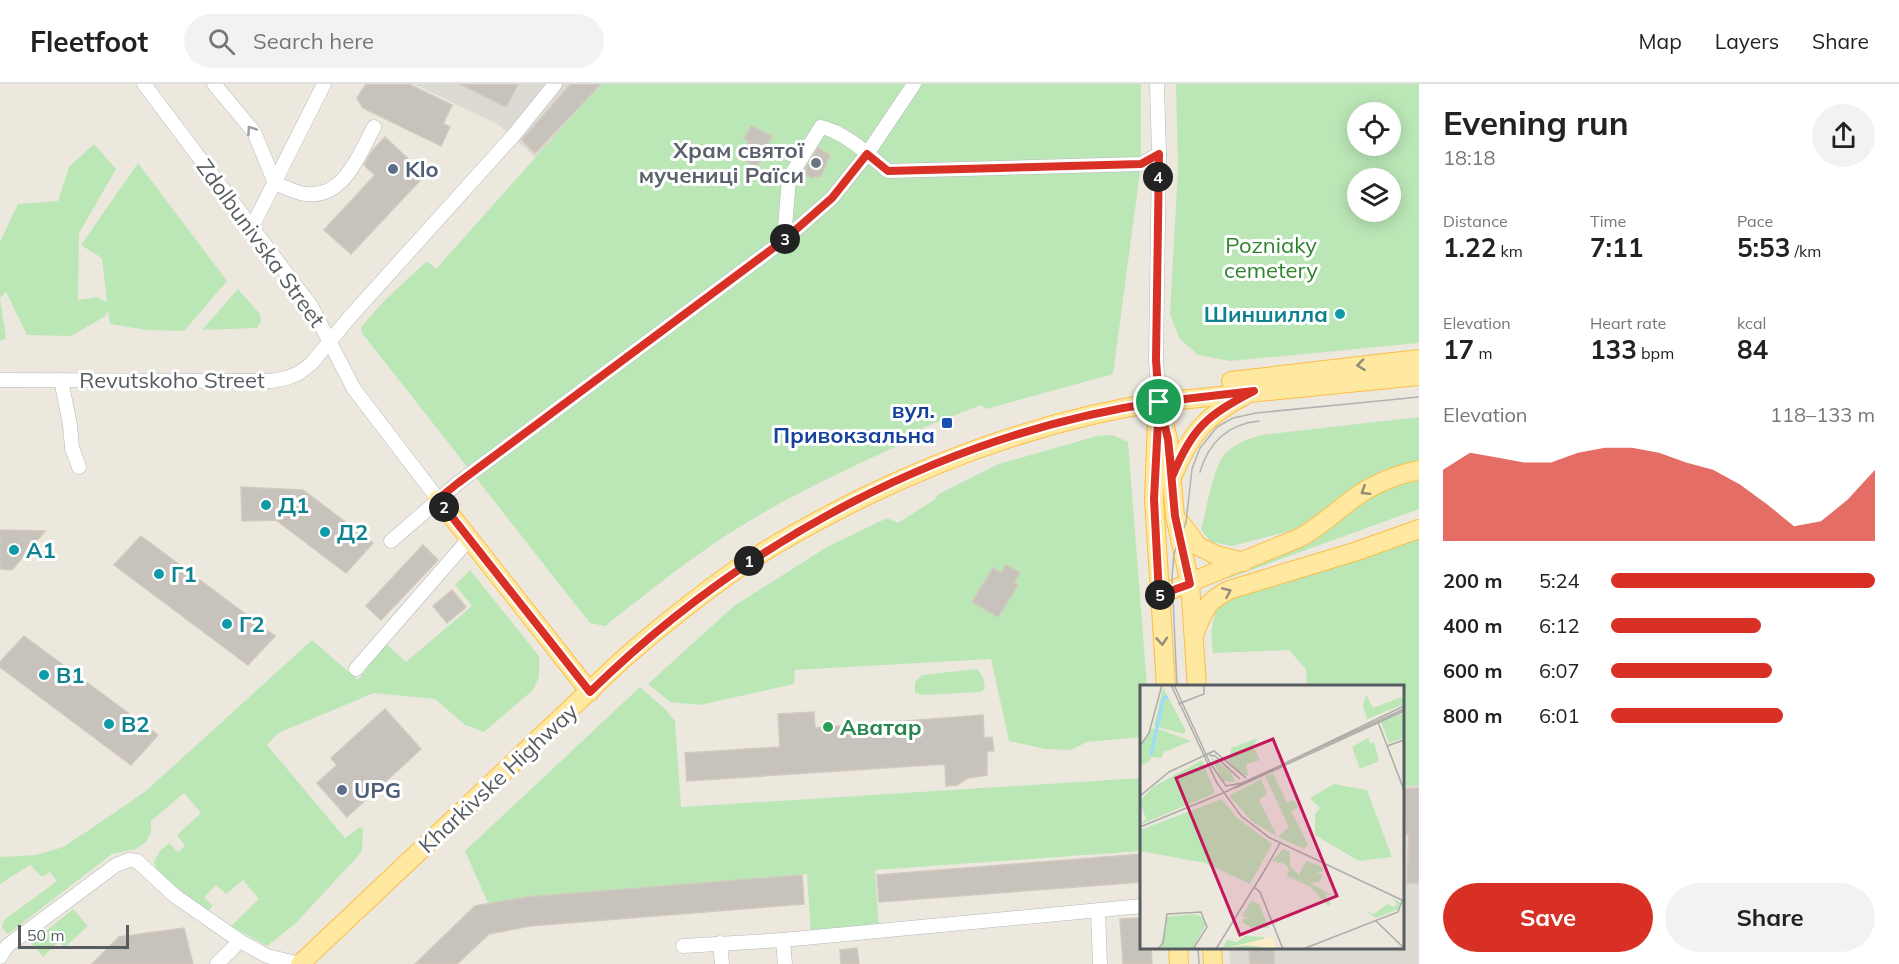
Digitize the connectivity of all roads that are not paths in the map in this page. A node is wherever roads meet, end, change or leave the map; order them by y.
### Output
1 (144, 84) edge
2 (214, 84) edge
3 (324, 84) edge
4 (555, 84) edge
5 (914, 84) edge
6 (1157, 84) edge
7 (374, 127) dead end
8 (867, 154) junction
9 (1159, 154) junction
10 (275, 183) junction
11 (252, 227) junction
12 (784, 240) junction
13 (330, 342) junction
14 (1419, 358) edge
15 (1419, 376) edge
16 (0, 380) edge
17 (61, 380) junction
18 (1254, 391) junction
19 (1159, 402) junction
20 (79, 467) dead end
21 (1419, 470) edge
22 (1172, 477) junction
23 (438, 499) junction
24 (1175, 516) junction
25 (1419, 529) edge
26 (469, 538) junction
27 (391, 541) dead end
28 (1244, 562) junction
29 (1190, 584) junction
30 (1159, 595) junction
31 (1193, 636) junction
32 (356, 669) dead end
33 (1166, 685) edge
34 (1197, 685) edge
35 (590, 692) junction
36 (1140, 906) edge
37 (1098, 911) junction
38 (783, 940) junction
39 (240, 941) junction
40 (720, 944) junction
41 (683, 946) dead end
42 (1212, 949) edge
43 (0, 957) edge
44 (217, 964) edge
45 (300, 964) edge
46 (722, 964) edge
47 (785, 964) edge
48 (1100, 964) edge
49 (1213, 964) edge

1 - 11 street, Zdolbunivska Street
10 -> 2 street
3 - 10 street
4 - 13 street, Revutskoho Street
5 - 8 street
6 - 9 street
7 - 10 street
8 - 9 street
8 - 12 street
8 - 12 street
9 - 19 street
10 - 11 street
11 - 13 street, Zdolbunivska Street
12 - 23 street
13 - 17 street, Revutskoho Street
13 - 23 street, Zdolbunivska Street
14 -> 19 main road, Kharkivske Highway
15 - 18 main road, Kharkivske Highway
16 - 17 street, Revutskoho Street
17 - 20 street
18 - 19 main road, Kharkivske Highway
18 - 22 main road
19 - 22 main road
19 - 30 main road
19 - 35 main road, Kharkivske Highway
21 -> 28 main road
22 - 24 main road
23 - 26 main road, Zdolbunivska Street
23 - 27 street
24 - 28 main road
24 - 29 main road
31 -> 25 main road
26 - 32 street
26 - 35 main road, Zdolbunivska Street
28 - 29 main road
29 - 30 main road
29 - 31 main road
30 -> 33 main road
31 - 34 main road
35 - 45 main road, Kharkivske Highway
36 - 37 street
37 - 38 street
37 - 48 street
38 - 40 street
38 - 47 street
39 - 43 street
39 - 44 street
39 - 45 street
40 - 41 street
40 - 46 street
42 - 49 main road

